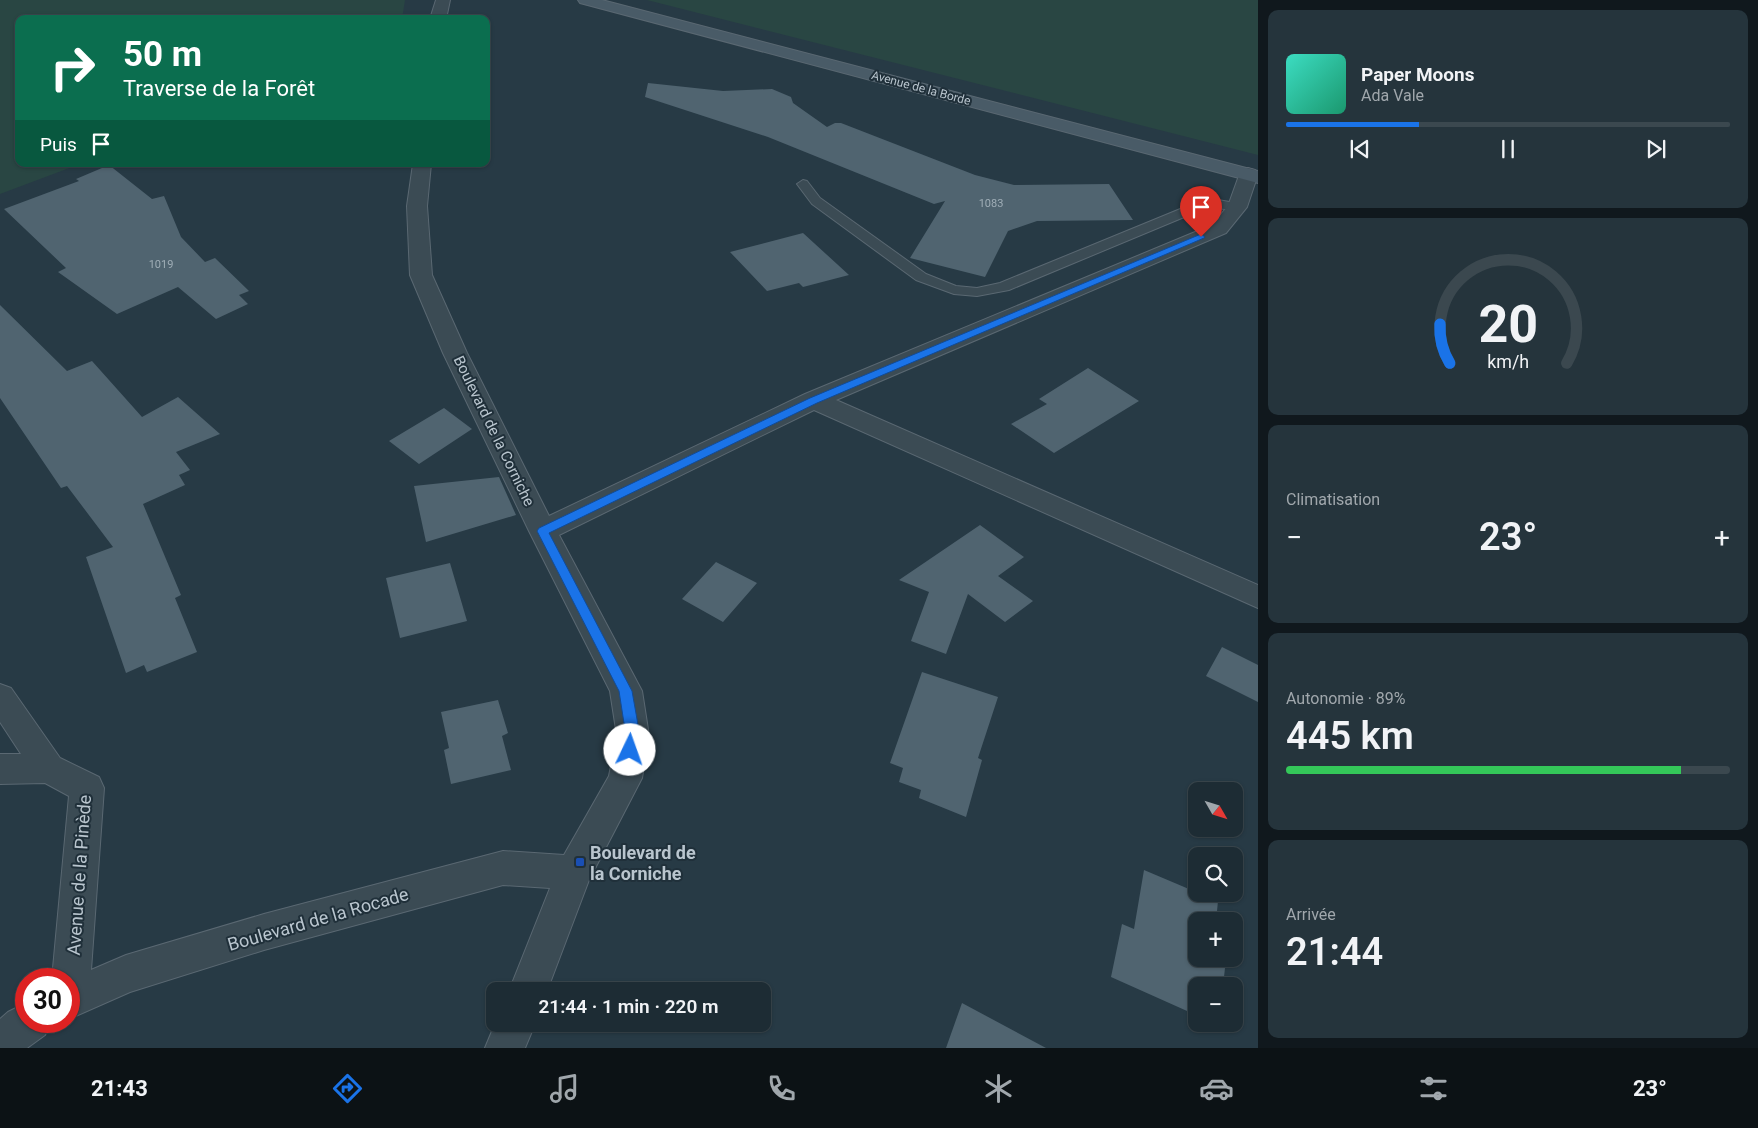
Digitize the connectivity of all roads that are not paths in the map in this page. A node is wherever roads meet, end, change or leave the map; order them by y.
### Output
1 (443, 0) edge
2 (585, 0) edge
3 (439, 15) edge
4 (422, 167) edge
5 (1253, 175) edge
6 (803, 184) dead end
7 (1238, 207) junction
8 (814, 400) junction
9 (543, 531) junction
10 (1258, 597) edge
11 (0, 697) edge
12 (48, 768) junction
13 (0, 769) edge
14 (574, 873) junction
15 (72, 968) edge
16 (532, 982) edge
17 (80, 995) edge
18 (15, 1032) edge
19 (512, 1032) edge
20 (0, 1046) edge
21 (505, 1048) edge

1 - 3 street
2 - 5 street, Avenue de la Borde
4 - 9 street, Boulevard de la Corniche
5 - 7 street
6 - 7 lane
7 - 8 street
8 - 9 street
8 - 10 street
9 - 14 street, Boulevard de la Corniche
11 - 12 street, Avenue de la Pinède
12 - 13 street
12 - 15 street, Avenue de la Pinède
14 - 16 street, Boulevard de la Corniche
14 - 17 street, Boulevard de la Rocade
18 - 20 street
19 - 21 street

